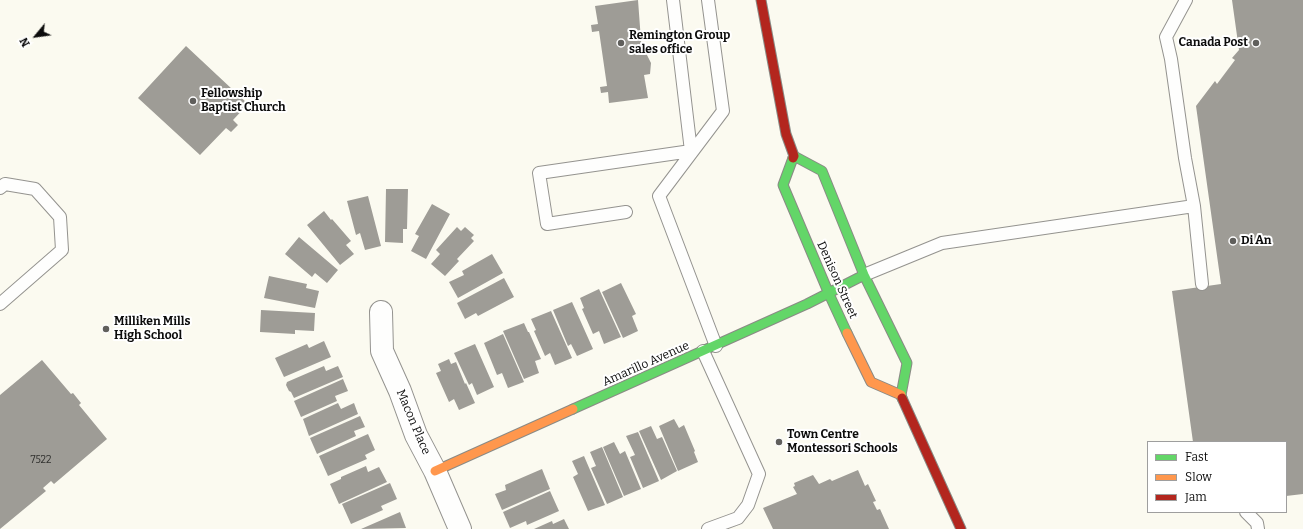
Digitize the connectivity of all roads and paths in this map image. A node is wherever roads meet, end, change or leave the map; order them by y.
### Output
1 (673, 0) edge
2 (708, 0) edge
3 (762, 0) edge
4 (1186, 0) edge
5 (691, 151) junction
6 (794, 156) junction
7 (0, 188) edge
8 (1194, 206) junction
9 (626, 212) dead end
10 (864, 275) junction
11 (1202, 284) dead end
12 (15, 291) junction
13 (0, 292) edge
14 (829, 294) junction
15 (0, 304) edge
16 (381, 312) dead end
17 (716, 346) junction
18 (703, 351) junction
19 (901, 395) junction
20 (435, 471) junction
21 (1247, 513) edge
22 (460, 529) edge
23 (708, 529) edge
24 (961, 529) edge
25 (1258, 529) edge

1 - 5 lane
2 - 5 lane
3 - 6 main road
4 - 8 lane
5 - 9 lane
5 - 17 lane
6 - 10 main road
6 - 14 main road, Denison Street
7 - 12 lane
8 - 10 lane
8 - 11 lane
10 - 14 main road, Amarillo Avenue
10 - 19 main road
12 - 13 lane
12 - 15 lane
14 - 17 main road, Amarillo Avenue
14 - 19 main road, Denison Street
16 - 20 street, Macon Place
17 - 18 main road, Amarillo Avenue
18 - 20 main road, Amarillo Avenue
18 - 23 lane
19 - 24 main road
20 - 22 street, Macon Place
21 - 25 lane

